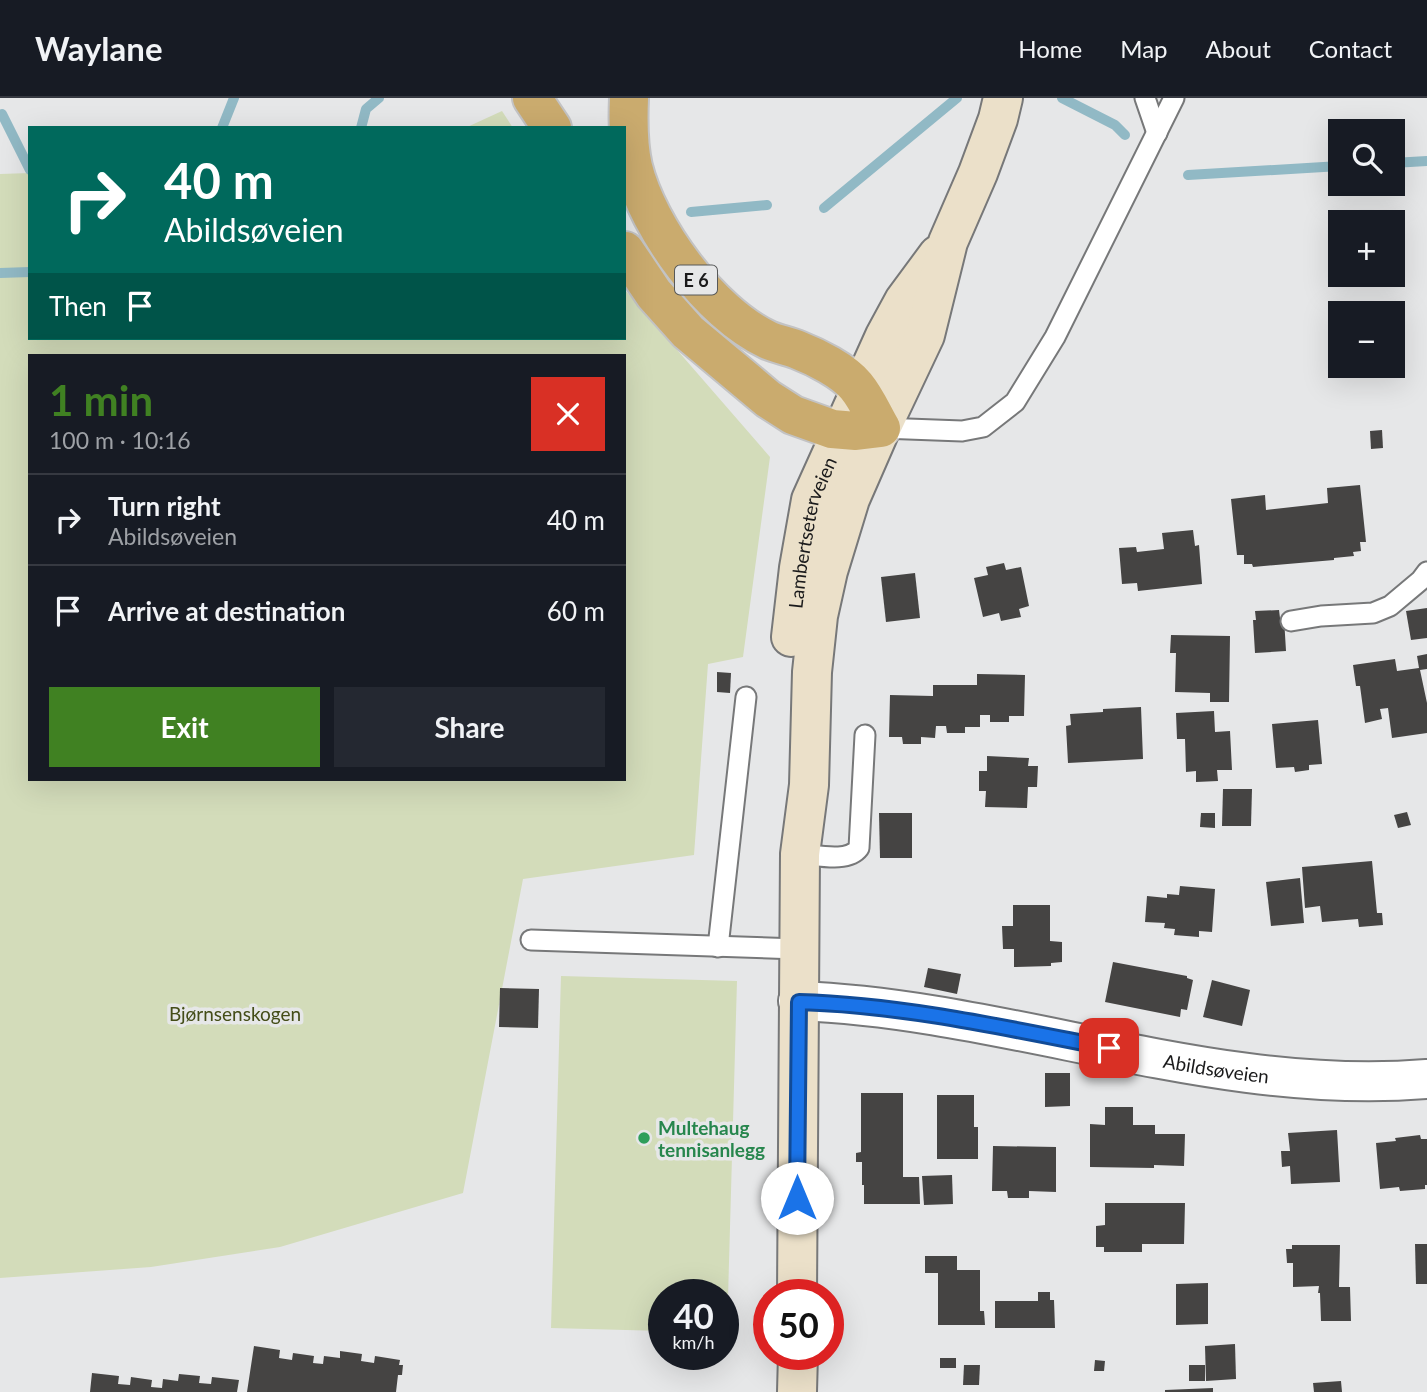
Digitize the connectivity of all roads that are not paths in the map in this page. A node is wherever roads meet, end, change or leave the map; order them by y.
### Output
1 (532, 98) edge
2 (629, 98) edge
3 (1145, 98) edge
4 (1174, 98) edge
5 (1000, 108) edge
6 (551, 126) edge
7 (1157, 133) junction
8 (948, 242) junction
9 (626, 252) edge
10 (859, 390) junction
11 (881, 428) junction
12 (842, 430) junction
13 (1427, 572) edge
14 (1291, 621) dead end
15 (746, 697) dead end
16 (865, 735) dead end
17 (800, 854) junction
18 (531, 940) dead end
19 (719, 947) junction
20 (798, 949) junction
21 (799, 1002) junction
22 (1427, 1079) edge
23 (797, 1279) edge
24 (798, 1370) edge
25 (797, 1392) edge

1 - 6 highway
2 - 10 highway, E 6
3 - 7 lane
4 - 7 lane
5 - 8 main road, Lambertseterveien
7 - 11 lane
8 - 10 main road, Lambertseterveien
8 - 11 main road, Lambertseterveien
9 - 12 highway, E 6
10 - 11 highway, E 6
10 - 12 main road, Lambertseterveien
11 - 12 highway, E 6
11 - 17 main road, Lambertseterveien
12 - 17 main road, Lambertseterveien
13 - 14 lane
15 - 19 lane
16 - 17 lane
17 - 20 main road, Lambertseterveien
18 - 19 lane
19 - 20 lane
20 - 21 main road, Lambertseterveien
21 - 22 street, Abildsøveien
21 - 23 main road, Lambertseterveien
24 - 25 main road

